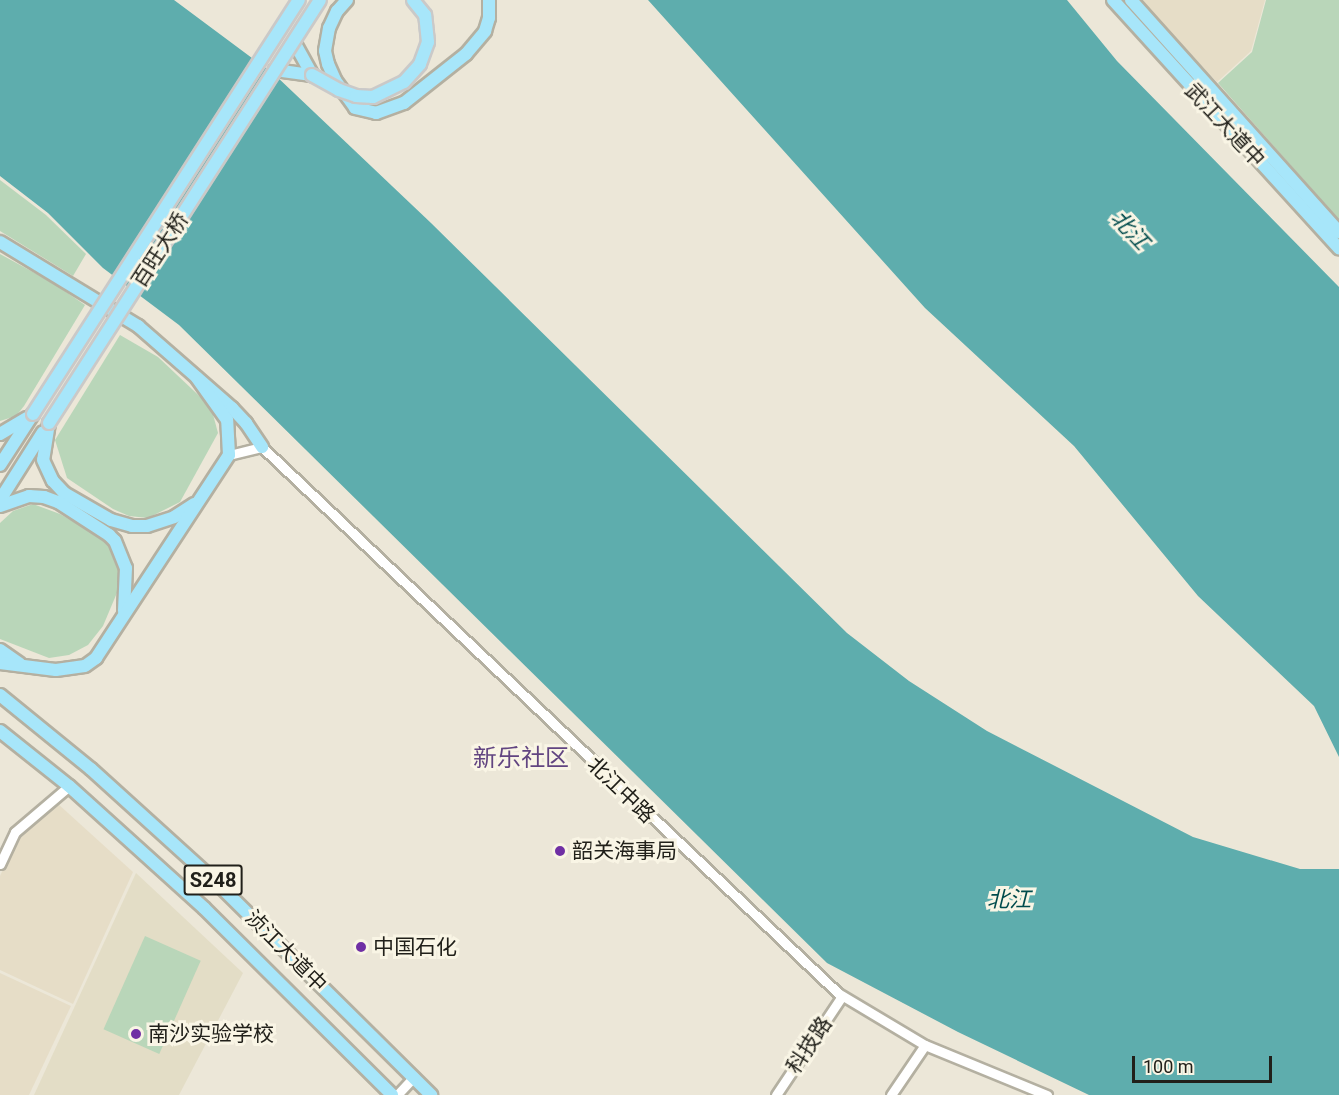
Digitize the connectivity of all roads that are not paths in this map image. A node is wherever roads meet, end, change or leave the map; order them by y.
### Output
1 (299, 0) edge
2 (320, 0) edge
3 (413, 0) edge
4 (489, 0) edge
5 (1113, 0) edge
6 (1131, 0) edge
7 (346, 1) edge
8 (294, 42) junction
9 (275, 70) junction
10 (312, 75) junction
11 (1339, 232) edge
12 (0, 242) edge
13 (1339, 248) edge
14 (197, 378) junction
15 (33, 414) junction
16 (49, 423) junction
17 (0, 434) edge
18 (261, 447) junction
19 (229, 455) junction
20 (0, 465) edge
21 (0, 500) edge
22 (198, 502) junction
23 (0, 506) edge
24 (124, 615) junction
25 (0, 650) edge
26 (0, 663) edge
27 (24, 667) junction
28 (0, 695) edge
29 (0, 730) edge
30 (69, 786) junction
31 (0, 864) edge
32 (842, 996) junction
33 (925, 1046) junction
34 (414, 1077) junction
35 (392, 1095) edge
36 (397, 1095) edge
37 (430, 1095) edge
38 (776, 1095) edge
39 (891, 1095) edge
40 (1047, 1095) edge

1 - 15 main road, 百旺大桥, bridge
2 - 8 main road, 百旺大桥, bridge
3 - 10 main road, bridge
4 - 7 main road
5 - 13 main road, 武江大道中
6 - 11 main road, 武江大道中
8 - 9 main road, 百旺大桥, bridge
8 - 10 main road
9 - 10 main road
9 - 16 main road, 百旺大桥, bridge
12 - 14 main road
14 - 18 main road
14 - 19 main road
15 - 17 main road
15 - 20 main road, 百旺大桥
16 - 21 main road, 百旺大桥
16 - 22 main road
18 - 19 street
18 - 32 street, 北江中路
19 - 22 main road
22 - 24 main road
23 - 24 main road
24 - 27 main road
25 - 27 main road
26 - 27 main road
28 - 34 main road, 浈江大道中 / S248
29 - 30 main road, 浈江大道中 / S248
30 - 31 street
30 - 35 main road, 浈江大道中 / S248
32 - 33 street, 北江中路
32 - 38 street, 科技路
33 - 39 street
33 - 40 street, 北江中路
34 - 36 street
34 - 37 main road, 浈江大道中 / S248

